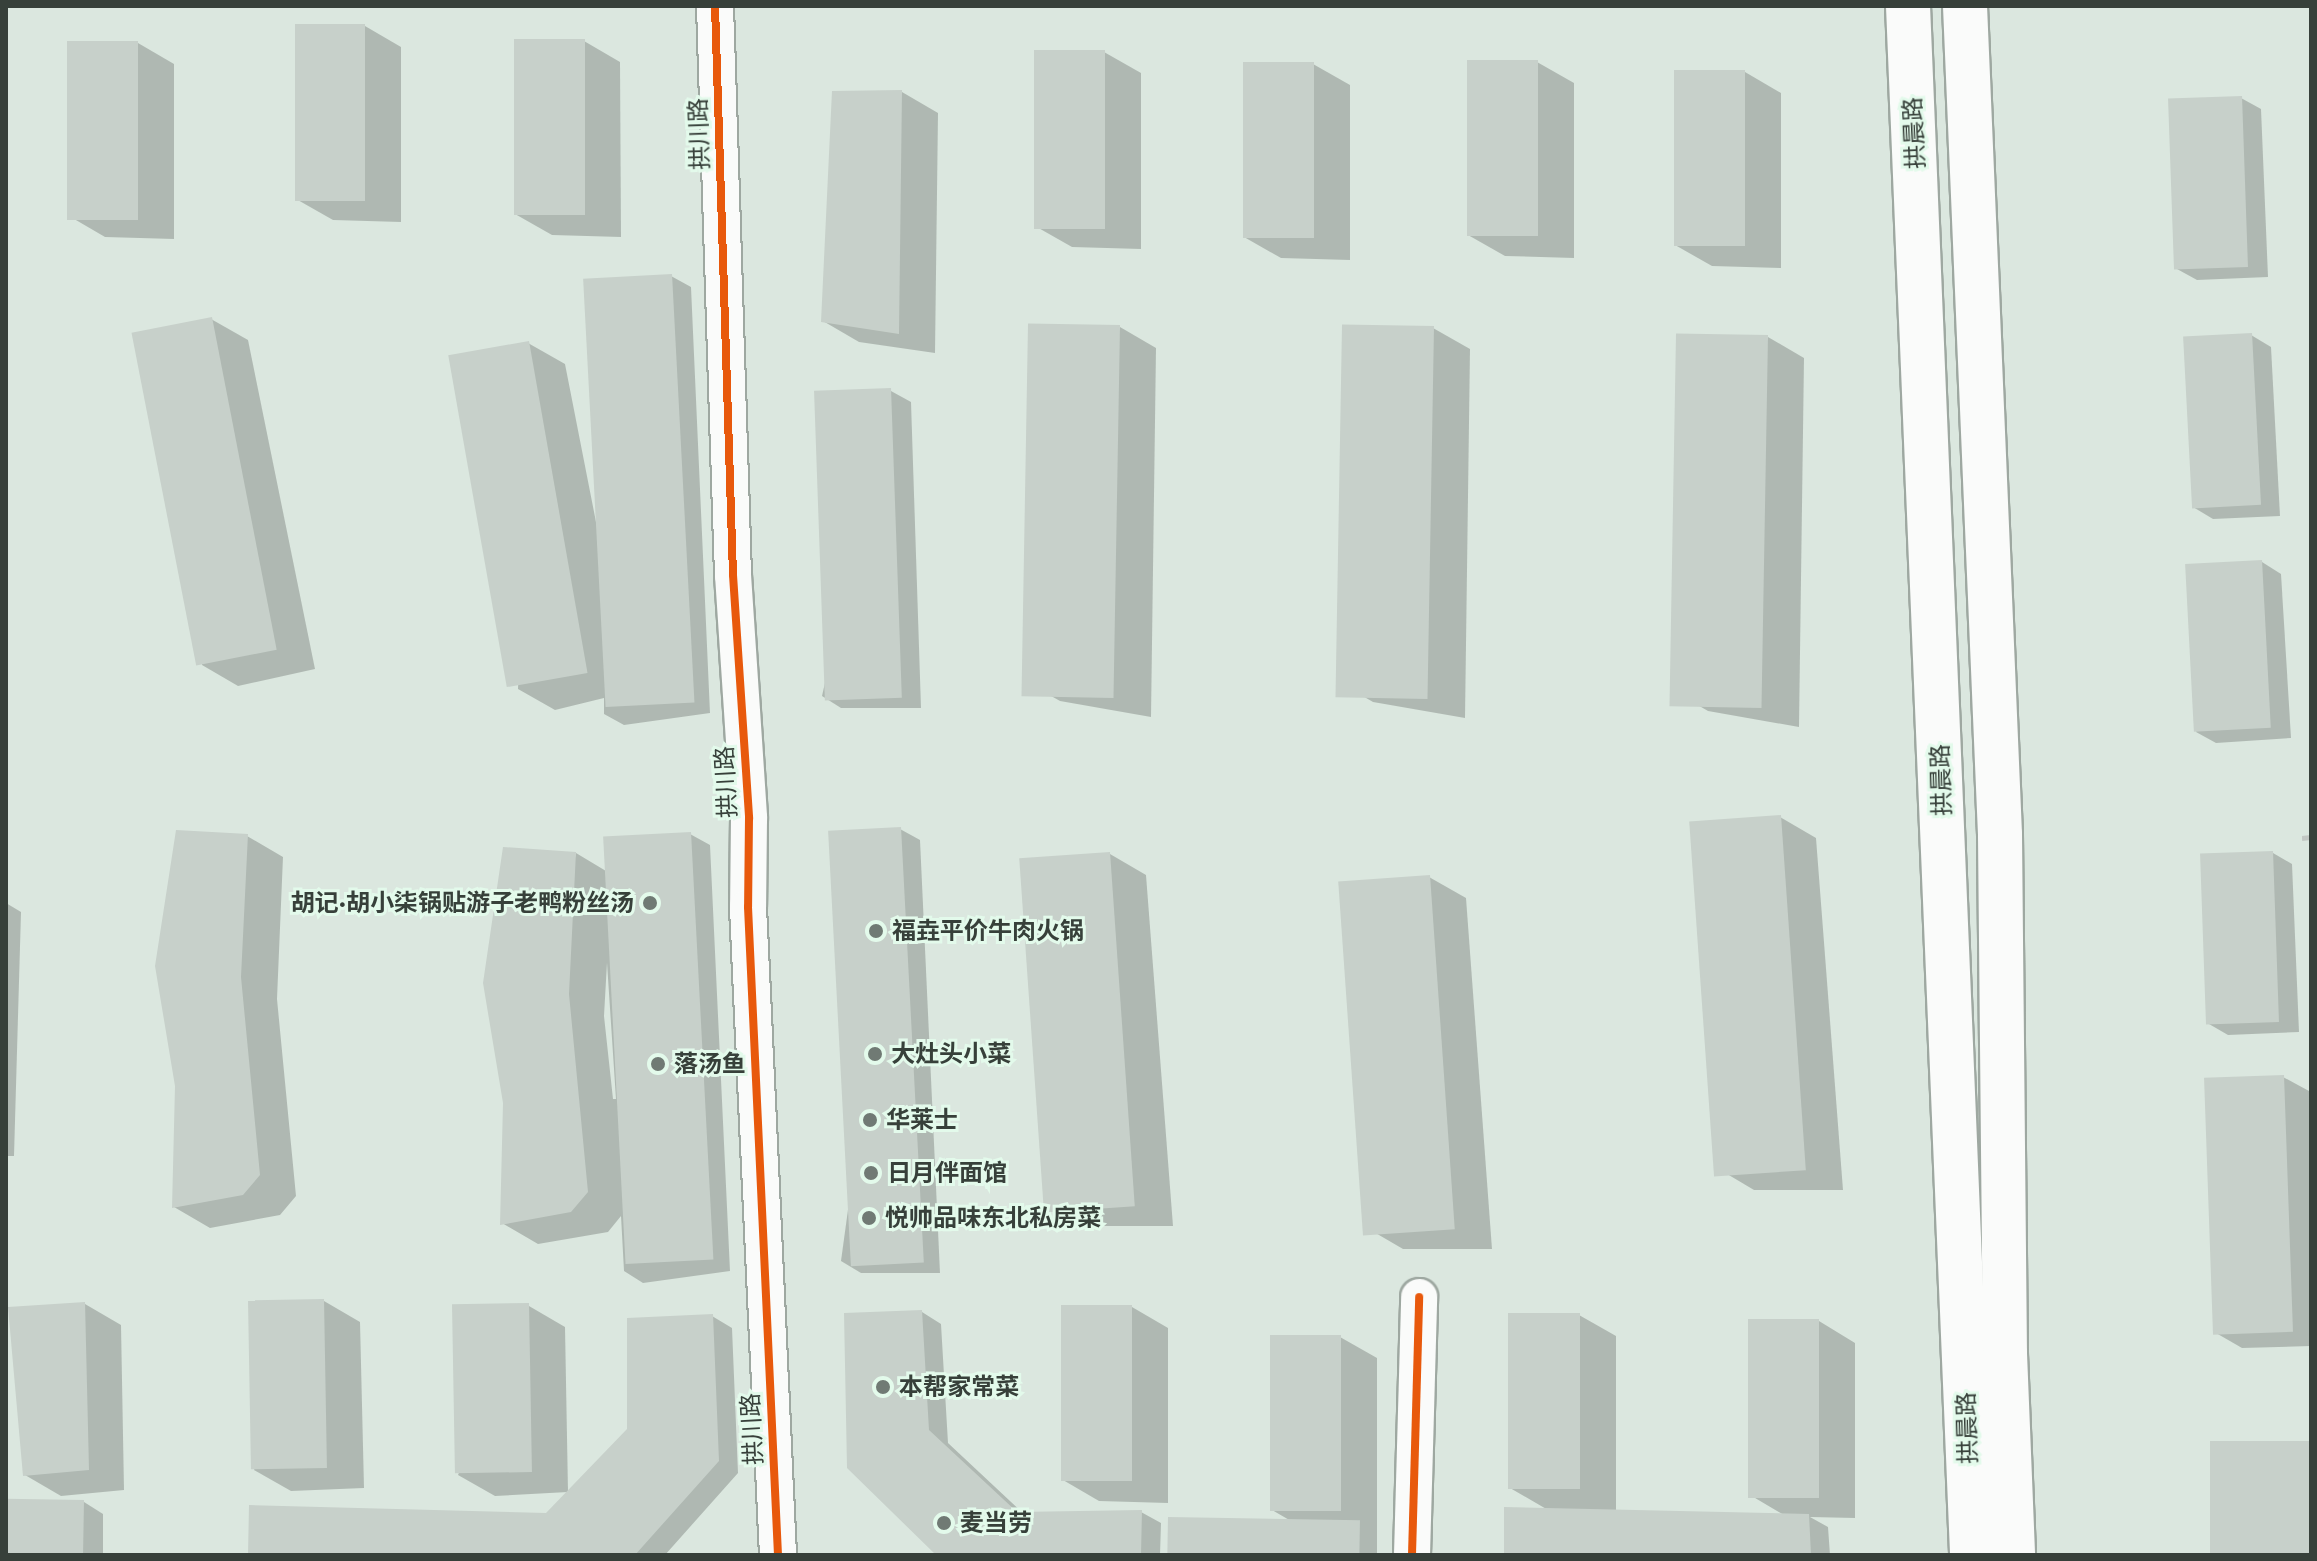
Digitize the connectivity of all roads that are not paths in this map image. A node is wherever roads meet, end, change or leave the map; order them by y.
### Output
1 (715, 6) edge
2 (1908, 6) edge
3 (1965, 6) edge
4 (1419, 1297) dead end
5 (778, 1555) edge
6 (1412, 1555) edge
7 (1972, 1555) edge
8 (2013, 1555) edge

1 - 5 street, 拱川路
2 - 7 main road, 拱晨路
3 - 8 main road, 拱晨路
4 - 6 street

